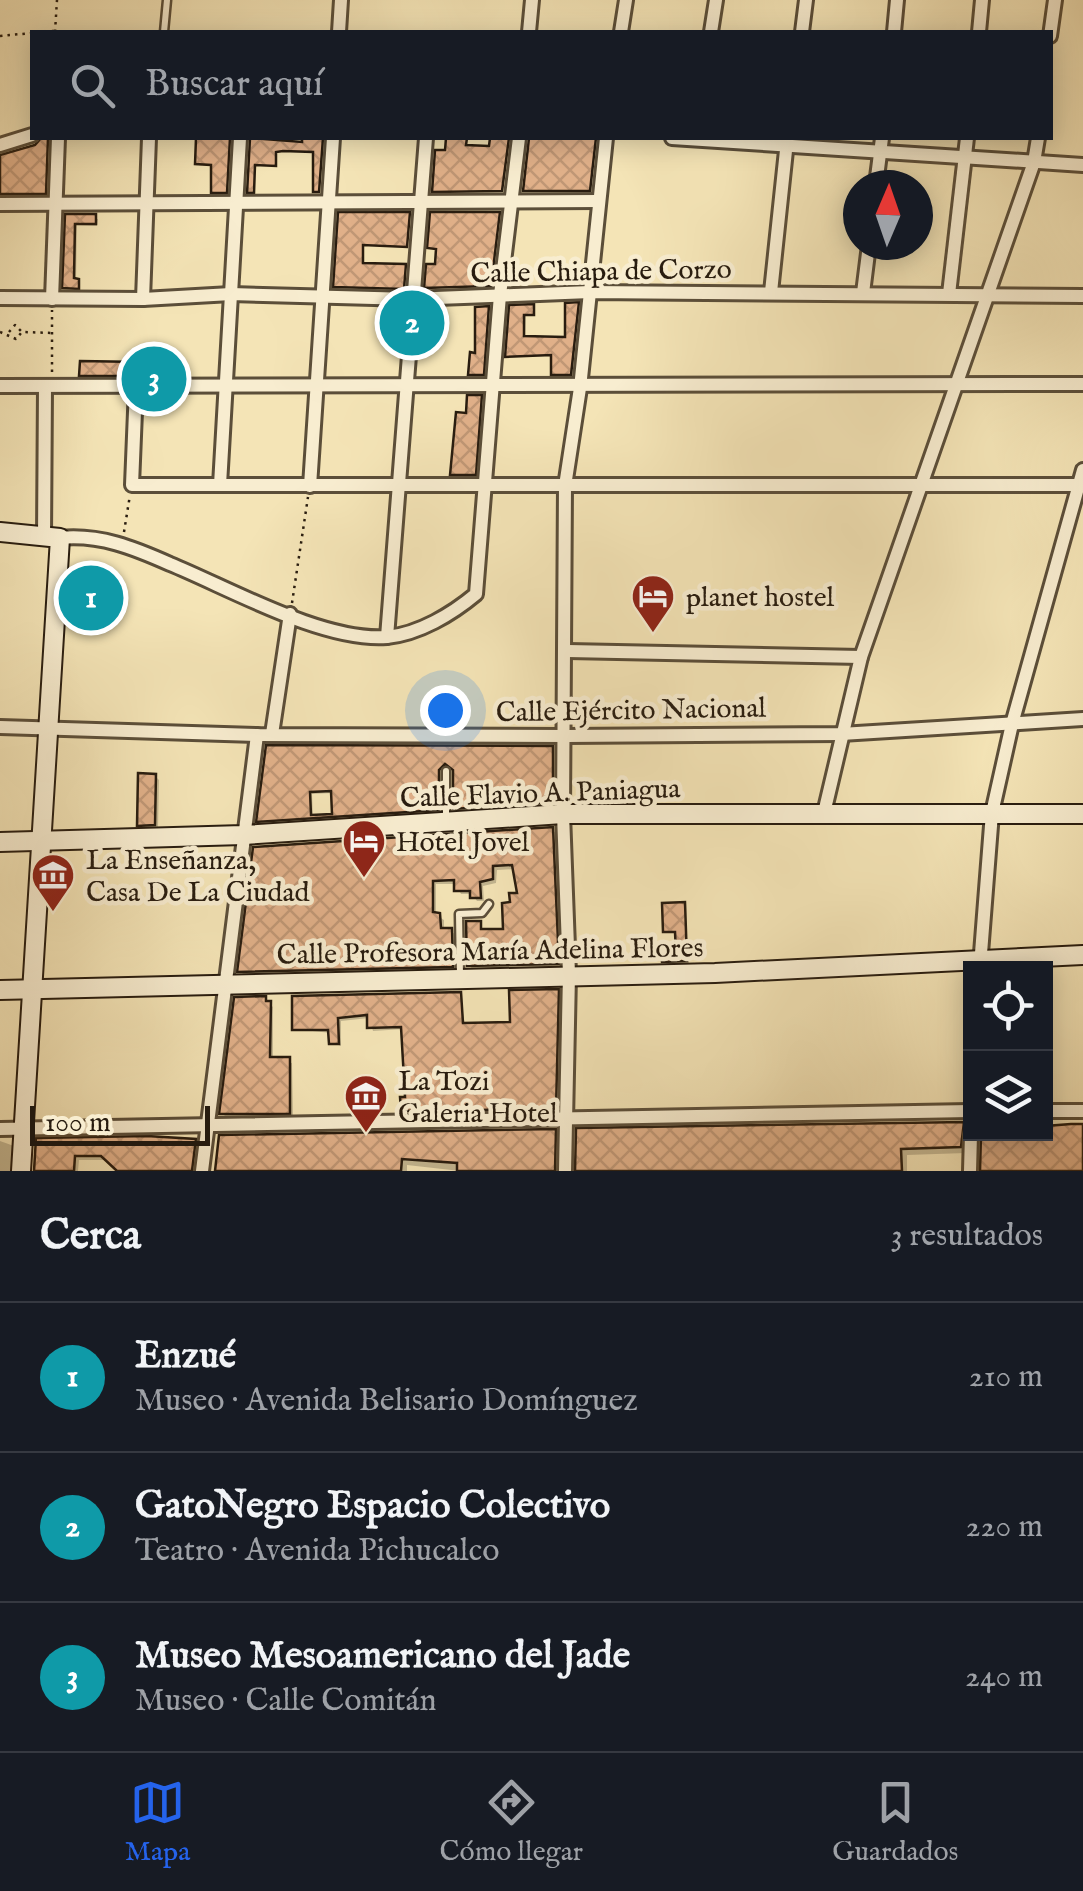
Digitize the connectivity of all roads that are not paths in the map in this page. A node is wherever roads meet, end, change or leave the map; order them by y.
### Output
1 (166, 0) edge
2 (341, 0) edge
3 (532, 0) edge
4 (626, 0) edge
5 (716, 0) edge
6 (806, 0) edge
7 (897, 0) edge
8 (982, 0) edge
9 (1055, 0) edge
10 (164, 30) edge
11 (338, 30) edge
12 (529, 30) edge
13 (622, 30) edge
14 (711, 30) edge
15 (802, 30) edge
16 (894, 30) edge
17 (979, 30) edge
18 (1051, 30) edge
19 (30, 135) edge
20 (58, 140) edge
21 (149, 140) edge
22 (240, 140) edge
23 (333, 140) edge
24 (426, 140) edge
25 (519, 140) edge
26 (606, 140) edge
27 (742, 140) edge
28 (882, 140) edge
29 (967, 140) edge
30 (1038, 140) edge
31 (787, 141) edge
32 (0, 145) edge
33 (880, 153) junction
34 (964, 158) junction
35 (1034, 162) junction
36 (1083, 166) edge
37 (878, 170) edge
38 (598, 201) junction
39 (57, 203) junction
40 (0, 204) edge
41 (147, 204) junction
42 (511, 204) junction
43 (238, 205) junction
44 (330, 205) junction
45 (420, 205) junction
46 (867, 260) edge
47 (590, 292) junction
48 (771, 292) junction
49 (863, 293) junction
50 (231, 294) junction
51 (950, 294) junction
52 (989, 294) junction
53 (500, 295) junction
54 (1083, 296) edge
55 (0, 298) edge
56 (322, 298) junction
57 (410, 298) junction
58 (52, 299) junction
59 (143, 299) junction
60 (957, 383) junction
61 (1083, 384) edge
62 (0, 386) edge
63 (227, 386) junction
64 (315, 386) junction
65 (48, 387) junction
66 (136, 387) junction
67 (404, 388) junction
68 (494, 388) junction
69 (580, 388) junction
70 (1082, 480) edge
71 (920, 484) junction
72 (220, 485) junction
73 (310, 486) junction
74 (397, 486) junction
75 (486, 486) junction
76 (565, 486) junction
77 (0, 532) edge
78 (52, 538) junction
79 (290, 614) junction
80 (387, 637) junction
81 (568, 651) junction
82 (862, 657) junction
83 (1083, 719) edge
84 (1012, 724) junction
85 (0, 727) edge
86 (50, 727) junction
87 (272, 734) junction
88 (841, 734) junction
89 (257, 735) junction
90 (566, 736) junction
91 (446, 771) dead end
92 (824, 813) junction
93 (992, 813) junction
94 (563, 814) junction
95 (1083, 814) edge
96 (446, 822) junction
97 (243, 835) junction
98 (44, 838) junction
99 (0, 842) edge
100 (490, 904) dead end
101 (1083, 954) edge
102 (980, 961) edge
103 (1011, 961) edge
104 (963, 965) edge
105 (570, 974) junction
106 (460, 977) junction
107 (224, 983) junction
108 (33, 988) junction
109 (0, 990) edge
110 (963, 1110) edge
111 (1053, 1111) edge
112 (1083, 1111) edge
113 (568, 1116) junction
114 (206, 1122) junction
115 (26, 1128) junction
116 (0, 1129) edge
117 (970, 1141) edge
118 (21, 1171) edge
119 (202, 1171) edge
120 (566, 1171) edge
121 (970, 1171) edge

1 - 10 lane
2 - 11 street
3 - 12 street
4 - 13 street
5 - 14 street
6 - 15 street
7 - 16 street
8 - 17 street
9 - 18 street
19 - 32 street
20 - 39 street
21 - 41 street
22 - 43 street
23 - 44 street
24 - 45 street
25 - 42 street
26 - 38 street
27 - 31 street
28 - 33 street
29 - 34 street
30 - 35 street
31 - 33 street
31 - 48 street
33 - 34 street
33 - 37 street
34 - 35 street
34 - 51 street
35 - 36 street
35 - 52 street
38 - 42 street
38 - 47 street
39 - 40 street
39 - 41 street
39 - 58 street
41 - 43 street
41 - 59 street
42 - 45 street
42 - 53 street
43 - 44 street
43 - 50 street
44 - 45 street
44 - 56 street
45 - 57 street
46 - 49 street
47 - 48 street, Calle Chiapa de Corzo
47 - 53 street, Calle Chiapa de Corzo
47 - 69 street
48 - 49 street, Calle Chiapa de Corzo
49 - 51 street, Calle Chiapa de Corzo
50 - 56 street, Calle Chiapa de Corzo
50 - 59 street, Calle Chiapa de Corzo
50 - 63 street
51 - 52 street, Calle Chiapa de Corzo
52 - 54 street, Calle Chiapa de Corzo
52 - 60 street
53 - 57 street, Calle Chiapa de Corzo
53 - 68 street
55 - 58 street, Calle Chiapa de Corzo
56 - 57 street, Calle Chiapa de Corzo
56 - 64 street
57 - 67 street
58 - 59 street, Calle Chiapa de Corzo
60 - 61 street
60 - 69 street
60 - 71 street
62 - 65 street
63 - 64 street
63 - 66 street
63 - 72 street
64 - 67 street
64 - 73 street
65 - 66 street
65 - 78 street
66 - 72 street
67 - 68 street
67 - 74 street
68 - 69 street
68 - 75 street
69 - 76 street
70 - 71 street
70 - 84 street
71 - 76 street
71 - 82 street
72 - 73 street
73 - 74 street
74 - 75 street
74 - 80 street
75 - 76 street
75 - 80 street
76 - 81 street
77 - 78 street
78 - 79 street
78 - 86 street
79 - 80 street
79 - 87 street
81 - 82 street
81 - 90 street
82 - 88 street
83 - 84 street, Calle Ejército Nacional
84 - 88 street, Calle Ejército Nacional
84 - 93 street
85 - 86 street, Calle Ejército Nacional
86 - 89 street, Calle Ejército Nacional
86 - 98 street
87 - 89 street, Calle Ejército Nacional
87 - 90 street, Calle Ejército Nacional
88 - 90 street, Calle Ejército Nacional
88 - 92 street
89 - 97 street
90 - 94 street
91 - 96 lane
92 - 93 street, Calle Flavio A. Paniagua
92 - 94 street, Calle Flavio A. Paniagua
93 - 95 street, Calle Flavio A. Paniagua
93 - 102 street
94 - 96 street, Calle Flavio A. Paniagua
94 - 105 street
96 - 97 street, Calle Flavio A. Paniagua
97 - 98 street, Calle Flavio A. Paniagua
97 - 107 street
98 - 99 street, Calle Flavio A. Paniagua
98 - 108 street
100 - 106 lane
101 - 103 street, Calle Profesora María Adelina Flores
104 - 105 street, Calle Profesora María Adelina Flores
105 - 106 street, Calle Profesora María Adelina Flores
105 - 113 street
106 - 107 street, Calle Profesora María Adelina Flores
107 - 108 street, Calle Profesora María Adelina Flores
107 - 114 street
108 - 109 street, Calle Profesora María Adelina Flores
108 - 115 street
110 - 113 street
111 - 112 street
113 - 114 street
113 - 120 street
114 - 115 street
114 - 119 street
115 - 116 street
115 - 118 street
117 - 121 street

